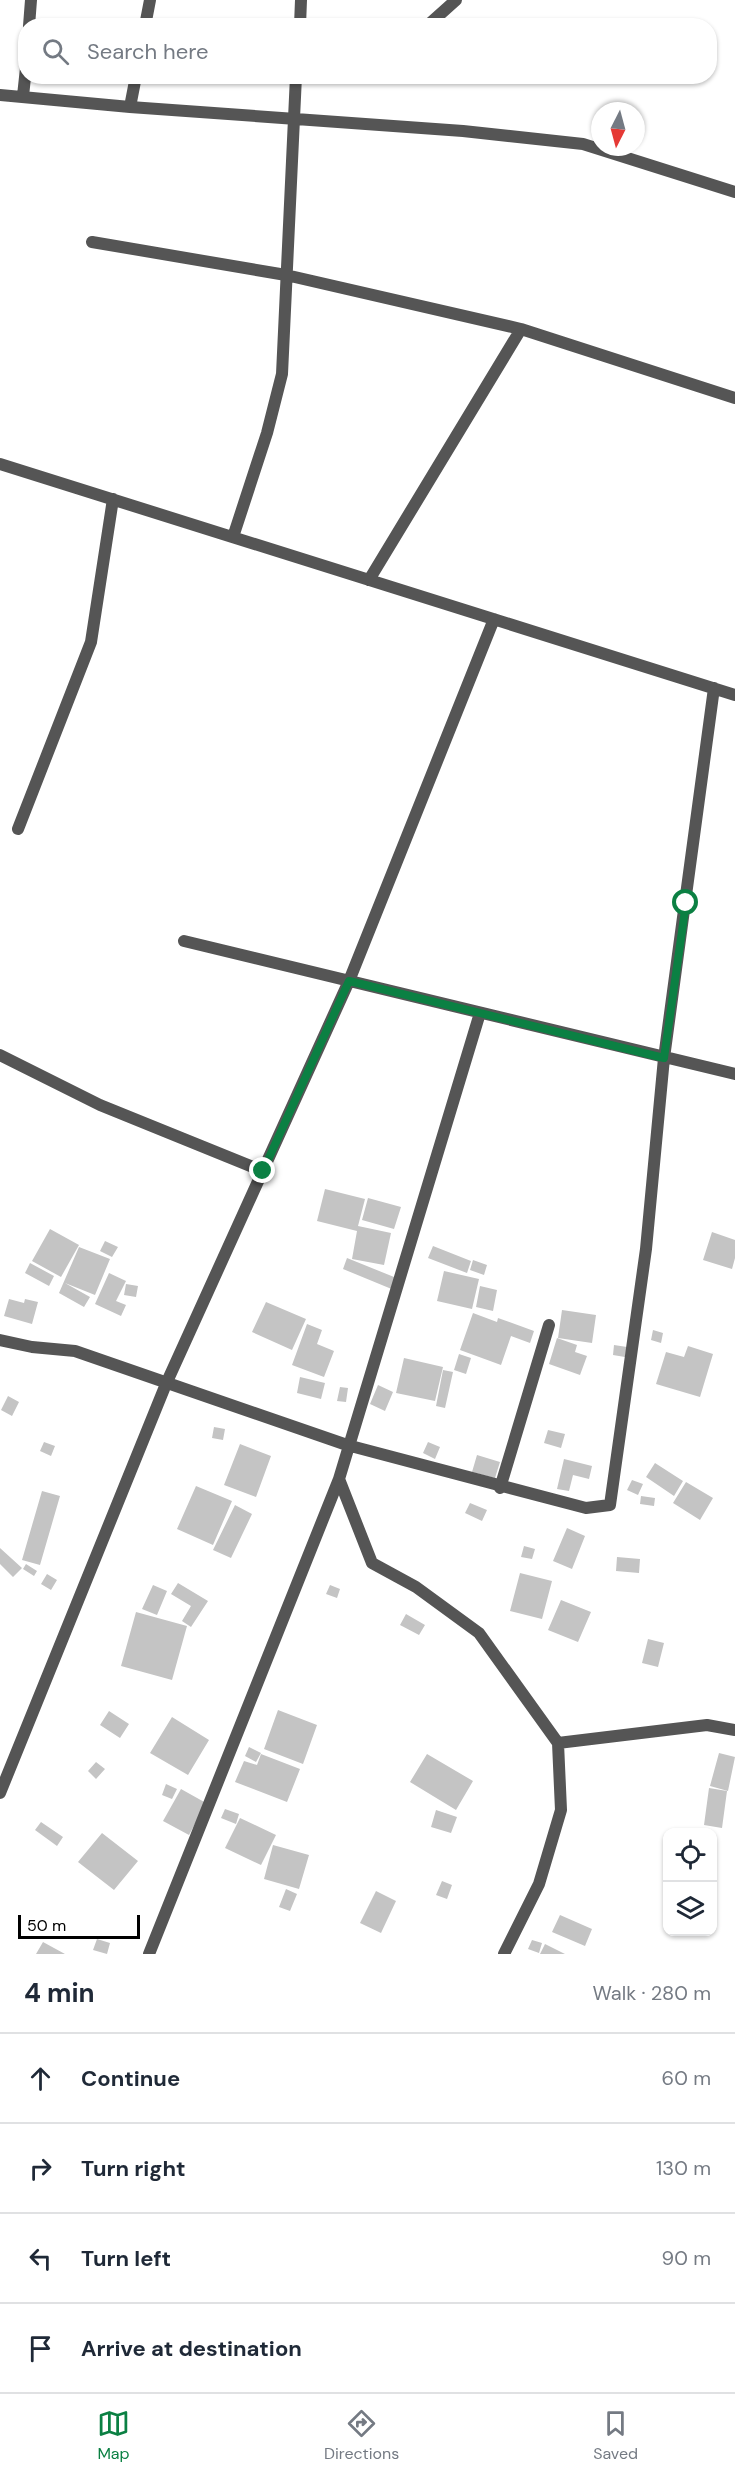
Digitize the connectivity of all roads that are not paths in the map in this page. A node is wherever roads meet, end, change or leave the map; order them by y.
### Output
1 (31, 0) edge
2 (150, 0) edge
3 (301, 0) edge
4 (456, 0) edge
5 (30, 18) edge
6 (147, 18) edge
7 (300, 18) edge
8 (436, 18) edge
9 (24, 84) edge
10 (134, 84) edge
11 (296, 84) edge
12 (0, 95) edge
13 (23, 96) junction
14 (130, 107) junction
15 (294, 117) junction
16 (735, 192) edge
17 (92, 242) dead end
18 (286, 275) junction
19 (521, 329) junction
20 (735, 398) edge
21 (0, 464) edge
22 (113, 499) junction
23 (233, 537) junction
24 (369, 580) junction
25 (494, 619) junction
26 (714, 688) junction
27 (735, 695) edge
28 (18, 829) dead end
29 (184, 941) dead end
30 (349, 981) junction
31 (480, 1013) junction
32 (0, 1055) edge
33 (664, 1058) junction
34 (735, 1074) edge
35 (263, 1171) junction
36 (549, 1325) dead end
37 (0, 1340) edge
38 (166, 1384) junction
39 (347, 1445) junction
40 (339, 1479) junction
41 (500, 1488) junction
42 (735, 1730) edge
43 (558, 1743) junction
44 (0, 1793) edge
45 (149, 1954) edge
46 (504, 1954) edge

1 - 5 street
2 - 6 street
3 - 7 street
4 - 8 street
9 - 13 street
10 - 14 street
11 - 15 street
12 - 13 street
13 - 14 street
14 - 15 street
15 - 16 street
15 - 18 street
17 - 18 street
18 - 19 street
18 - 23 street
19 - 20 street
19 - 24 street
21 - 22 street
22 - 23 street
22 - 28 street
23 - 24 street
24 - 25 street
25 - 26 street
25 - 30 street
26 - 27 street
26 - 33 street
29 - 30 street
30 - 31 street
30 - 35 street
31 - 33 street
31 - 39 street
32 - 35 street
33 - 34 street
33 - 41 street
35 - 38 street
36 - 41 street
37 - 38 street
38 - 39 street
38 - 44 street
39 - 40 street
39 - 41 street
40 - 43 street
40 - 45 street
42 - 43 street
43 - 46 street

